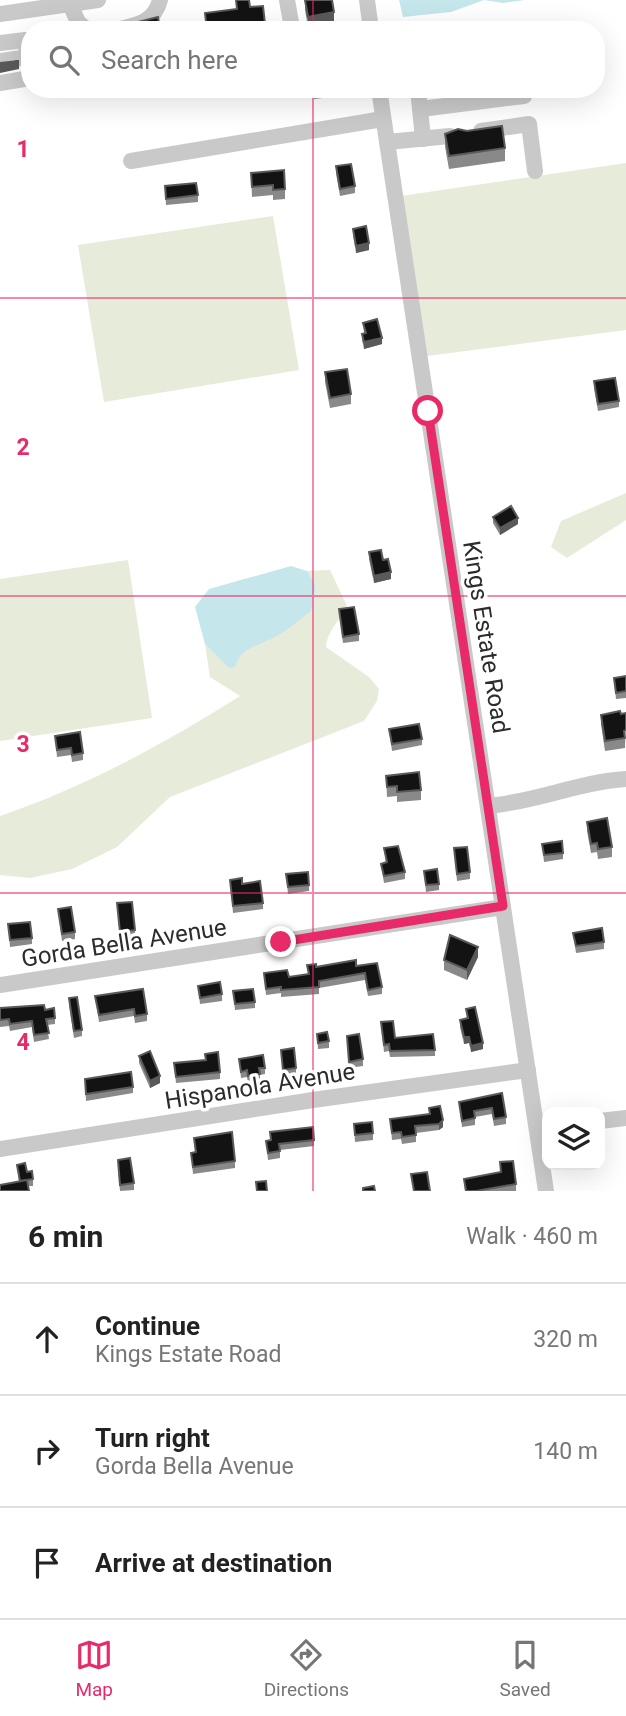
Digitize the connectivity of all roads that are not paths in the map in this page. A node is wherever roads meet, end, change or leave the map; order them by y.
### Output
1 (98, 0) edge
2 (160, 0) edge
3 (287, 0) edge
4 (367, 0) edge
5 (70, 4) junction
6 (0, 15) edge
7 (78, 21) edge
8 (148, 21) edge
9 (291, 21) edge
10 (370, 21) edge
11 (21, 40) edge
12 (0, 43) edge
13 (0, 61) edge
14 (21, 64) edge
15 (21, 80) edge
16 (0, 83) edge
17 (380, 98) edge
18 (419, 98) edge
19 (488, 98) edge
20 (525, 98) edge
21 (421, 109) junction
22 (383, 119) junction
23 (529, 124) junction
24 (424, 139) junction
25 (387, 142) junction
26 (131, 161) dead end
27 (535, 171) dead end
28 (626, 779) edge
29 (488, 806) junction
30 (503, 906) junction
31 (0, 985) edge
32 (528, 1070) junction
33 (626, 1118) edge
34 (605, 1120) edge
35 (542, 1128) edge
36 (0, 1149) edge
37 (545, 1170) edge
38 (546, 1191) edge

1 - 5 street
2 - 8 street
3 - 9 street
4 - 10 street
5 - 6 street
5 - 7 street
11 - 12 street
13 - 14 street
15 - 16 street
17 - 22 street, Kings Estate Road
18 - 21 street
19 - 21 street
20 - 23 street
21 - 24 street
22 - 25 street, Kings Estate Road
22 - 26 street
23 - 24 street
23 - 27 street
24 - 25 street
25 - 29 street, Kings Estate Road
28 - 29 street
29 - 30 street, Kings Estate Road
30 - 31 street, Gorda Bella Avenue
30 - 32 street, Kings Estate Road
32 - 35 street, Kings Estate Road
32 - 36 street, Hispanola Avenue
33 - 34 street
37 - 38 street, Kings Estate Road

